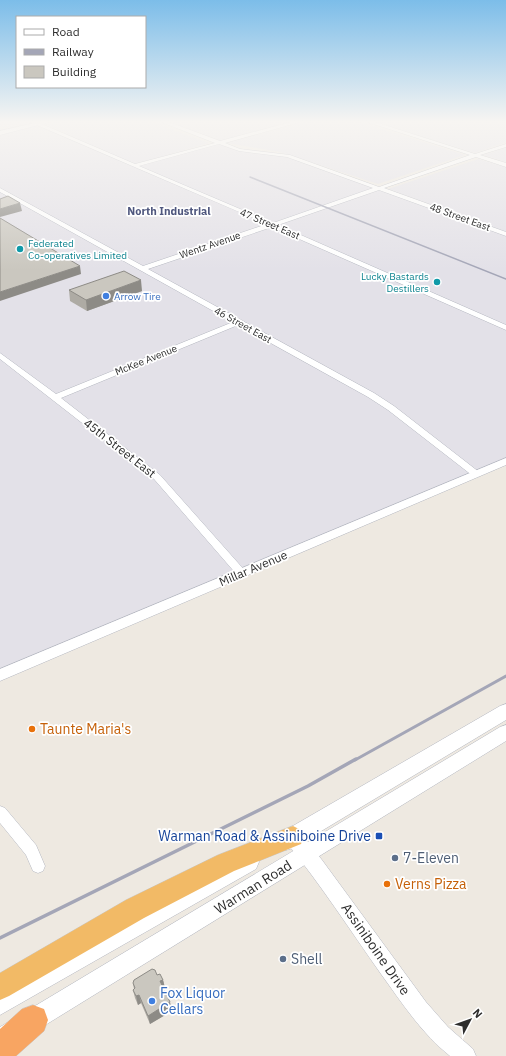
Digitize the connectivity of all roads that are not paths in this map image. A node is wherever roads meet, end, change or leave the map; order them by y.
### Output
1 (146, 171) edge
2 (332, 171) edge
3 (428, 171) edge
4 (380, 188) junction
5 (0, 190) edge
6 (271, 224) junction
7 (506, 234) edge
8 (142, 269) junction
9 (238, 322) junction
10 (506, 328) edge
11 (0, 356) edge
12 (54, 398) junction
13 (506, 461) edge
14 (476, 474) junction
15 (242, 573) junction
16 (0, 675) edge
17 (506, 711) edge
18 (506, 732) edge
19 (0, 812) edge
20 (300, 845) junction
21 (38, 866) dead end
22 (0, 987) edge
23 (0, 1004) edge
24 (33, 1020) junction
25 (0, 1040) edge
26 (0, 1050) edge
27 (466, 1056) edge

1 - 6 street, 47 Street East
2 - 4 street, 48 Street East
3 - 4 street, Wentz Avenue
4 - 6 street, Wentz Avenue
4 - 7 street, 48 Street East
5 - 8 street, 46 Street East
6 - 8 street, Wentz Avenue
6 - 10 street, 47 Street East
8 - 9 street, 46 Street East
9 - 12 street, McKee Avenue
9 - 14 street, 46 Street East
11 - 12 street, 45th Street East
12 - 15 street, 45th Street East
13 - 14 street, Millar Avenue
14 - 15 street, Millar Avenue
15 - 16 street, Millar Avenue
17 - 20 main road, Warman Road
18 - 20 main road, Warman Road
19 - 21 street
20 - 22 highway
20 - 23 main road, Warman Road
20 - 24 main road, Warman Road
20 - 27 street, Assiniboine Drive
24 - 25 main road, Warman Road
24 - 26 highway

